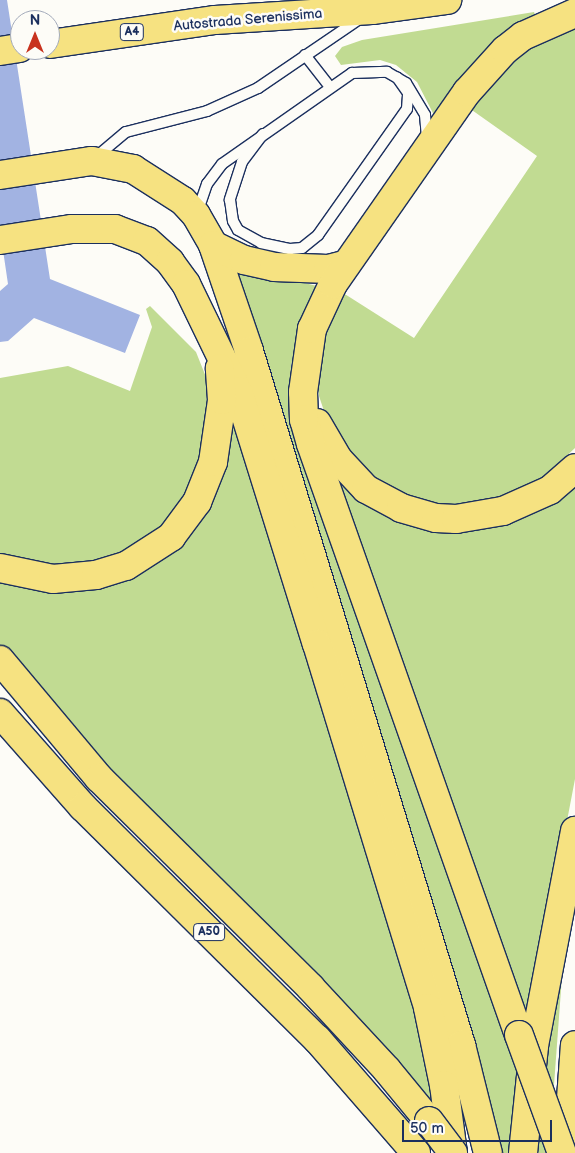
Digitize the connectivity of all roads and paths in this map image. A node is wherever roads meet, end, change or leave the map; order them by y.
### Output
1 (447, 0) edge
2 (372, 10) junction
3 (575, 13) edge
4 (60, 43) edge
5 (305, 55) junction
6 (398, 77) junction
7 (329, 86) junction
8 (263, 134) junction
9 (421, 158) junction
10 (92, 161) junction
11 (0, 175) edge
12 (196, 214) junction
13 (0, 240) edge
14 (213, 245) junction
15 (344, 265) junction
16 (218, 357) junction
17 (303, 392) junction
18 (575, 468) edge
19 (0, 568) edge
20 (0, 660) edge
21 (0, 713) edge
22 (575, 831) edge
23 (575, 1045) edge
24 (416, 1153) edge
25 (453, 1153) edge
26 (488, 1153) edge
27 (523, 1153) edge
28 (562, 1153) edge
29 (568, 1153) edge

1 - 2 highway, Autostrada Serenissima / A4
2 - 4 highway, Autostrada Serenissima / A4
2 - 5 lane
3 - 9 highway
5 - 7 lane
5 - 10 lane
6 - 7 lane
6 - 8 lane
6 - 9 lane
7 - 8 lane
8 - 12 lane
9 - 15 highway
10 - 11 highway
10 - 12 highway
12 - 14 highway
13 - 16 highway
14 - 15 highway
14 - 26 highway
15 - 17 highway
16 - 19 highway
16 - 25 highway
17 - 18 highway
17 - 28 highway, bridge
20 - 25 highway, bridge
21 - 24 highway, A50
22 - 27 highway
23 - 29 highway

